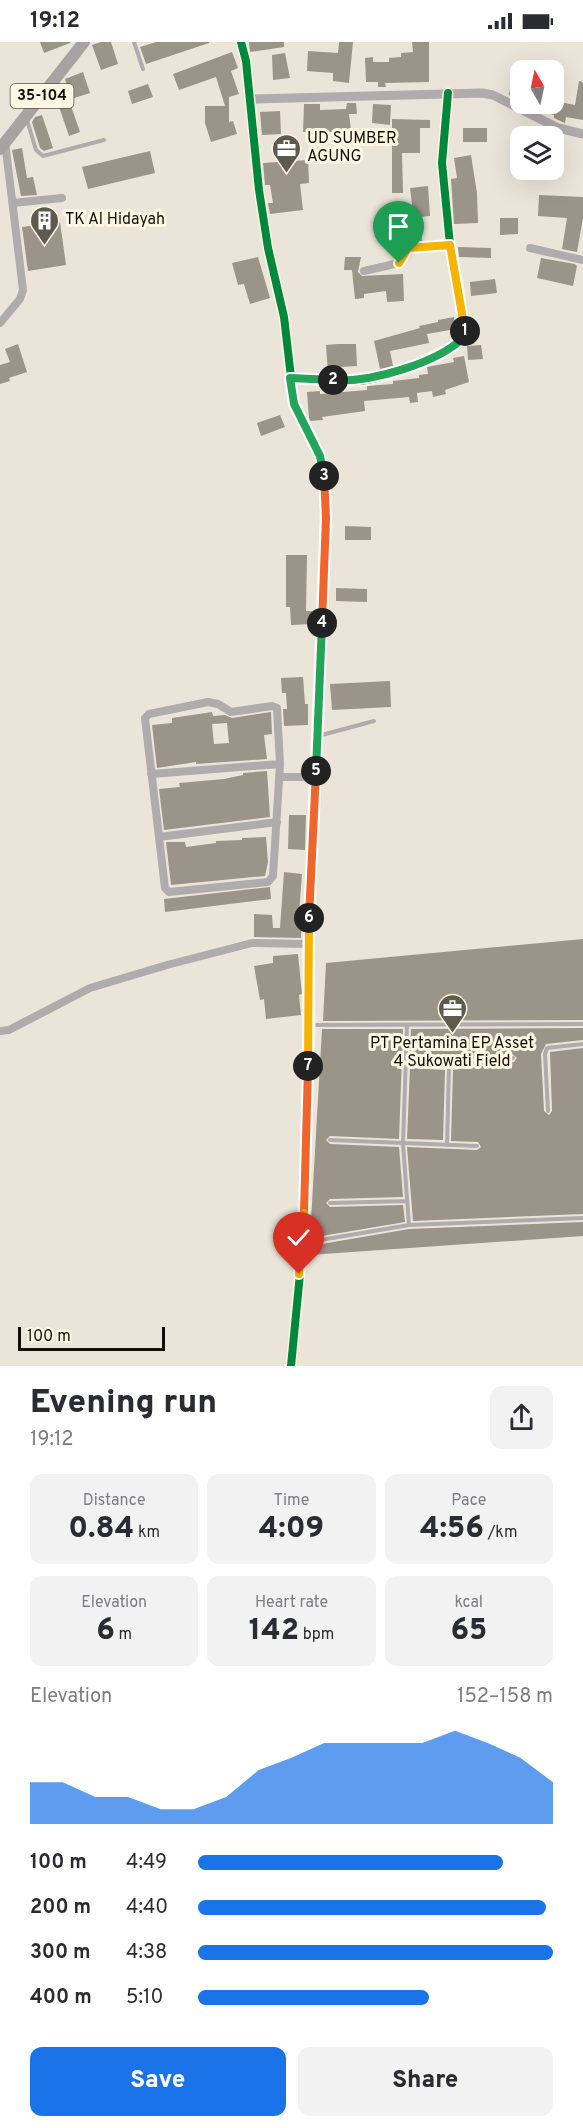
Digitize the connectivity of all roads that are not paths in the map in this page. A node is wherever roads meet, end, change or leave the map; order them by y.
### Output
1 (84, 42) edge
2 (134, 42) edge
3 (241, 42) edge
4 (143, 69) dead end
5 (448, 93) junction
6 (250, 99) junction
7 (26, 116) junction
8 (583, 134) edge
9 (104, 140) dead end
10 (3, 146) edge
11 (62, 198) dead end
12 (13, 203) junction
13 (450, 245) junction
14 (530, 248) dead end
15 (583, 260) edge
16 (364, 271) dead end
17 (0, 323) edge
18 (290, 378) junction
19 (374, 721) dead end
20 (317, 736) junction
21 (280, 764) junction
22 (151, 774) junction
23 (279, 777) junction
24 (315, 777) junction
25 (277, 822) junction
26 (159, 837) junction
27 (308, 944) junction
28 (583, 1024) edge
29 (310, 1025) junction
30 (407, 1025) junction
31 (0, 1031) edge
32 (583, 1044) edge
33 (513, 1058) dead end
34 (405, 1064) junction
35 (449, 1065) junction
36 (548, 1111) dead end
37 (330, 1140) dead end
38 (403, 1144) junction
39 (447, 1145) junction
40 (477, 1146) dead end
41 (407, 1201) junction
42 (330, 1203) dead end
43 (583, 1218) edge
44 (409, 1225) junction
45 (303, 1243) junction
46 (291, 1366) edge

1 - 7 main road, 35-104
2 - 4 lane
3 - 6 street
5 - 6 street
5 - 8 street
5 - 13 street
6 - 18 street
7 - 9 lane
7 - 10 main road, 35-104
10 - 12 street
11 - 12 street
12 - 17 street
13 - 16 street
13 - 18 street
14 - 15 street
18 - 20 street
19 - 20 lane
20 - 24 street
21 - 22 street
21 - 22 street
21 - 23 street
22 - 26 street
23 - 24 street
23 - 25 street
24 - 27 street
25 - 26 street
25 - 26 street
27 - 29 street
27 - 31 street
28 - 30 lane
29 - 30 lane
29 - 45 street
30 - 34 lane
32 - 36 lane
33 - 35 lane
34 - 35 lane
34 - 38 lane
35 - 39 lane
37 - 38 lane
38 - 39 lane
38 - 41 lane
39 - 40 lane
41 - 42 lane
41 - 44 lane
43 - 44 lane
44 - 45 lane
45 - 46 street

